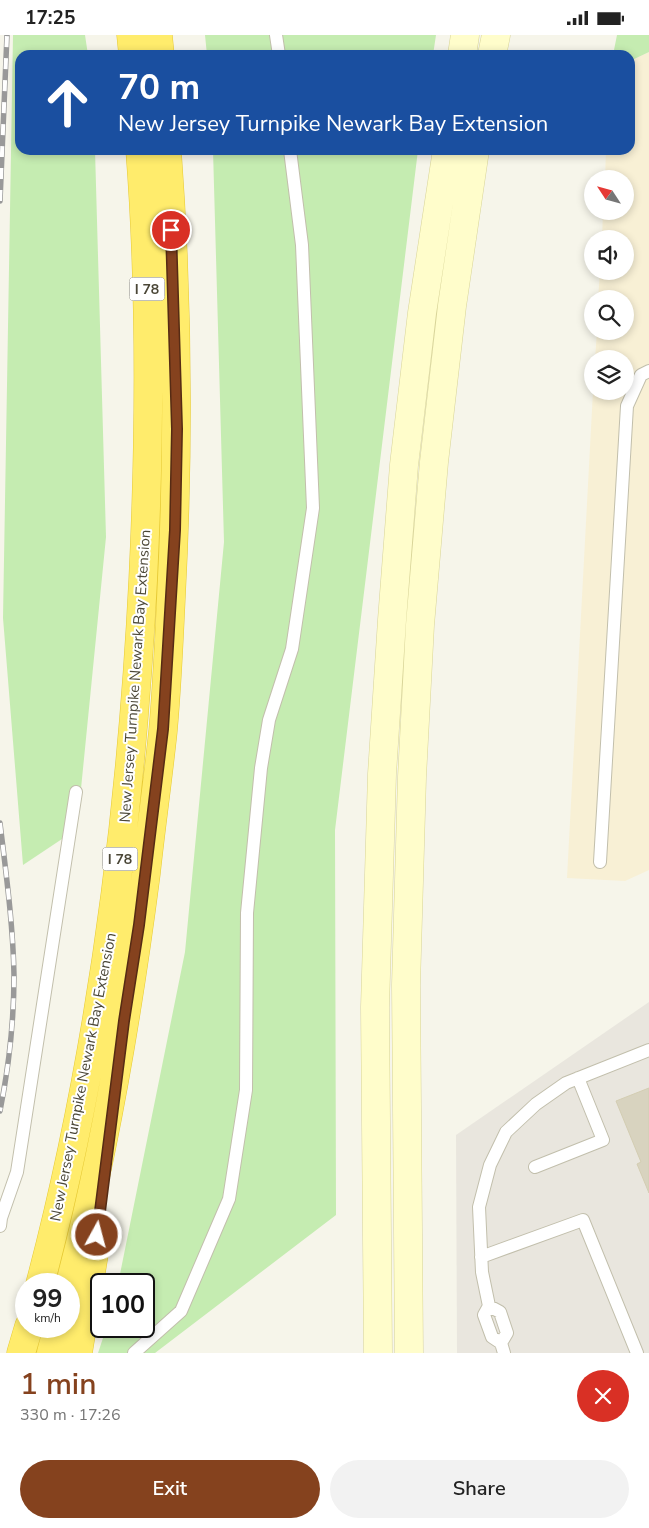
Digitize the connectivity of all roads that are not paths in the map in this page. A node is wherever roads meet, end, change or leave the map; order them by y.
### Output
1 (131, 35) edge
2 (158, 35) edge
3 (276, 35) edge
4 (465, 35) edge
5 (496, 35) edge
6 (132, 50) edge
7 (160, 50) edge
8 (278, 50) edge
9 (463, 50) edge
10 (493, 50) edge
11 (140, 155) edge
12 (167, 155) edge
13 (291, 155) edge
14 (445, 155) edge
15 (474, 155) edge
16 (649, 371) edge
17 (76, 792) dead end
18 (600, 862) dead end
19 (124, 1021) junction
20 (649, 1050) edge
21 (578, 1078) junction
22 (535, 1167) dead end
23 (0, 1227) edge
24 (481, 1257) junction
25 (43, 1273) edge
26 (73, 1273) edge
27 (25, 1338) edge
28 (55, 1338) edge
29 (502, 1348) edge
30 (21, 1353) edge
31 (51, 1353) edge
32 (78, 1353) edge
33 (134, 1353) edge
34 (378, 1353) edge
35 (409, 1353) edge
36 (637, 1353) edge

1 - 6 highway
2 - 7 highway
3 - 8 lane
4 - 9 street
5 - 10 street
11 - 25 highway, New Jersey Turnpike Newark Bay Extension / I 78
12 - 19 highway, New Jersey Turnpike Newark Bay Extension / I 78
13 - 33 lane
14 - 34 street
15 - 35 street
16 - 18 lane
17 - 23 lane
19 - 26 highway, New Jersey Turnpike Newark Bay Extension / I 78
19 - 32 highway
20 - 21 lane
21 - 22 lane
21 - 24 lane
24 - 29 lane
24 - 36 lane
27 - 30 highway
28 - 31 highway

